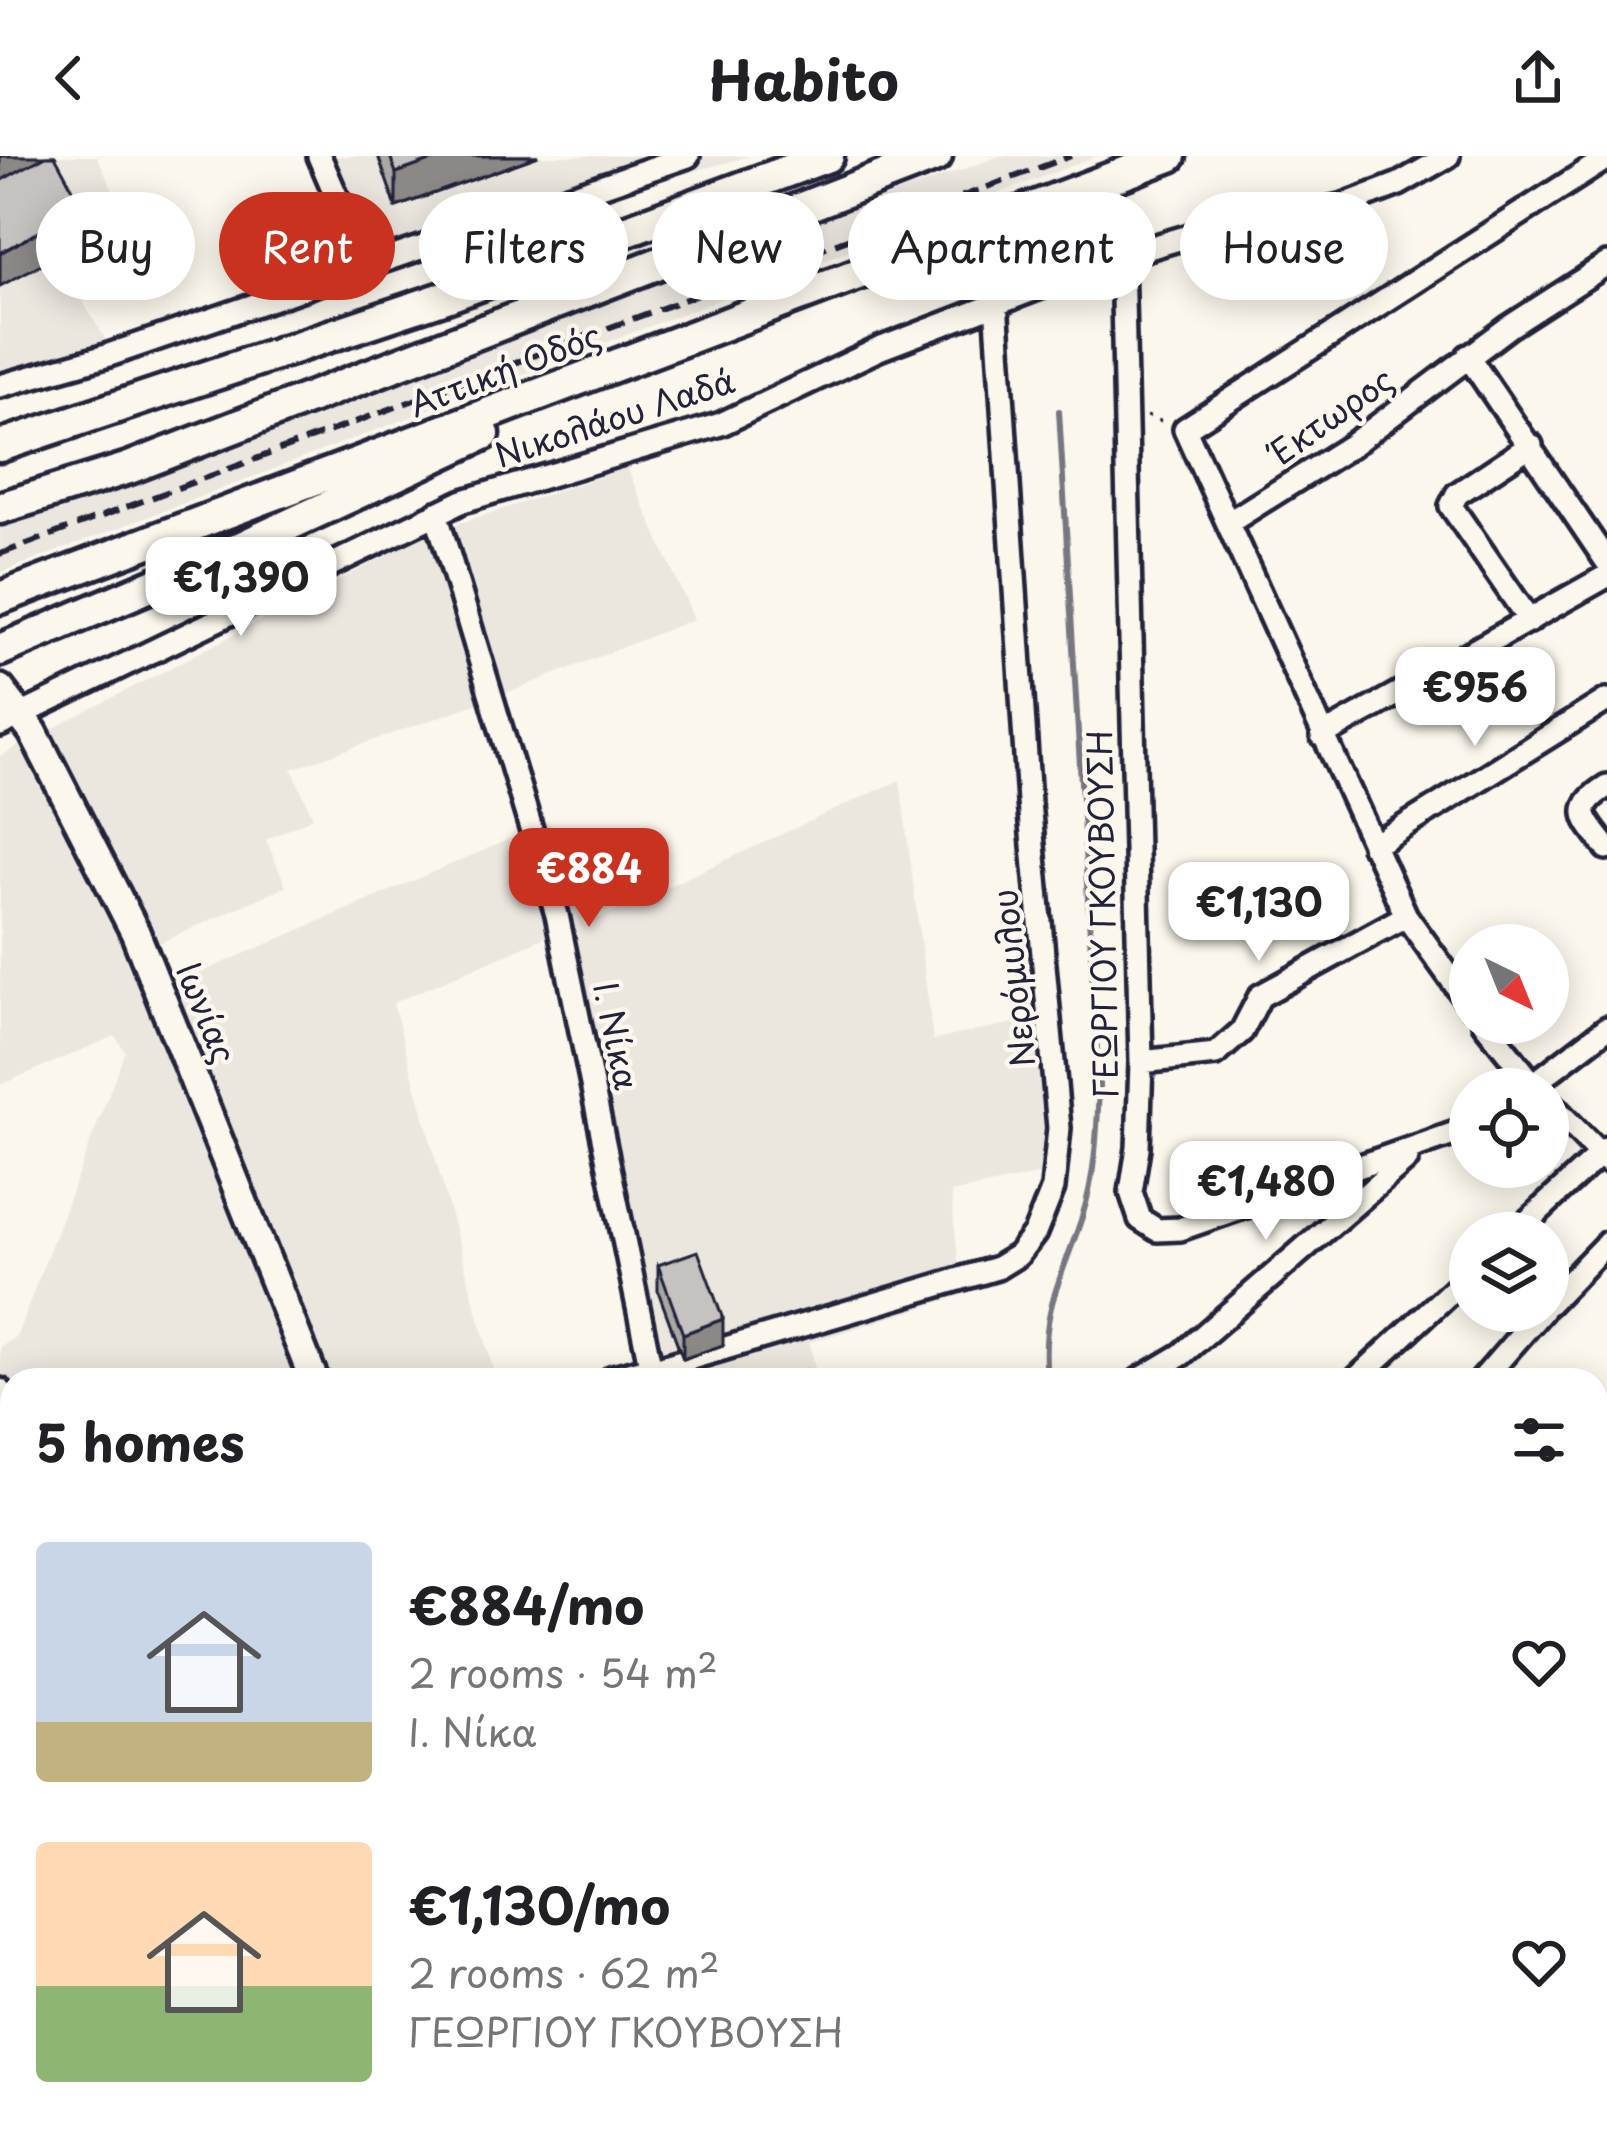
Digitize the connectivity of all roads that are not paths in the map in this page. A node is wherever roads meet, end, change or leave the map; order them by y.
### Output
1 (319, 156) edge
2 (688, 156) edge
3 (828, 156) edge
4 (936, 156) edge
5 (1170, 156) edge
6 (1448, 156) edge
7 (1607, 158) edge
8 (335, 192) edge
9 (1156, 246) edge
10 (395, 255) edge
11 (1607, 264) edge
12 (266, 300) edge
13 (1001, 300) edge
14 (1123, 300) edge
15 (996, 302) junction
16 (1468, 356) junction
17 (584, 379) junction
18 (0, 386) edge
19 (7, 443) edge
20 (1531, 445) junction
21 (0, 508) edge
22 (436, 513) junction
23 (1228, 523) junction
24 (1607, 562) edge
25 (1607, 576) edge
26 (0, 598) edge
27 (1530, 621) junction
28 (0, 650) edge
29 (1607, 700) edge
30 (7, 706) edge
31 (1322, 736) junction
32 (1607, 786) edge
33 (1373, 846) junction
34 (1607, 848) edge
35 (1406, 916) junction
36 (1449, 976) edge
37 (1607, 1028) edge
38 (1500, 1044) edge
39 (1141, 1062) junction
40 (1518, 1068) edge
41 (1562, 1068) edge
42 (1569, 1121) edge
43 (1449, 1137) edge
44 (1422, 1148) junction
45 (1605, 1154) edge
46 (1539, 1212) edge
47 (1607, 1243) edge
48 (1569, 1282) edge
49 (1449, 1293) edge
50 (1524, 1332) edge
51 (309, 1368) edge
52 (653, 1368) edge
53 (677, 1368) edge
54 (1159, 1368) edge
55 (1368, 1368) edge
56 (1492, 1368) edge

1 - 8 street
2 - 10 street
3 - 19 highway
4 - 21 highway, Αττική Οδός
5 - 17 highway, Αττική Οδός
6 - 9 street, Νικολάου Λαδά
7 - 23 street
11 - 16 street, Έκτωρος
12 - 18 street
13 - 15 street, Νικολάου Λαδά
14 - 39 street, ΓΕΩΡΓΙΟΥ ΓΚΟΥΒΟΥΣΗ
15 - 22 street, Νικολάου Λαδά
15 - 53 street, Νερόμυλου
16 - 20 street
16 - 23 street, Έκτωρος
17 - 26 highway, Αττική Οδός
17 - 28 highway
20 - 24 street
20 - 27 street
22 - 30 street, Νικολάου Λαδά
22 - 52 street, Ι. Νίκα
23 - 31 street
25 - 27 street
27 - 31 street
29 - 33 street
30 - 51 main road, Ιωνίας
31 - 33 street
32 - 34 street
33 - 35 street
35 - 36 street
35 - 39 street
37 - 41 street
38 - 40 street
39 - 44 street, ΓΕΩΡΓΙΟΥ ΓΚΟΥΒΟΥΣΗ
42 - 45 street
43 - 44 street, ΓΕΩΡΓΙΟΥ ΓΚΟΥΒΟΥΣΗ
44 - 54 street
45 - 46 street
47 - 48 street
49 - 55 street
50 - 56 street

